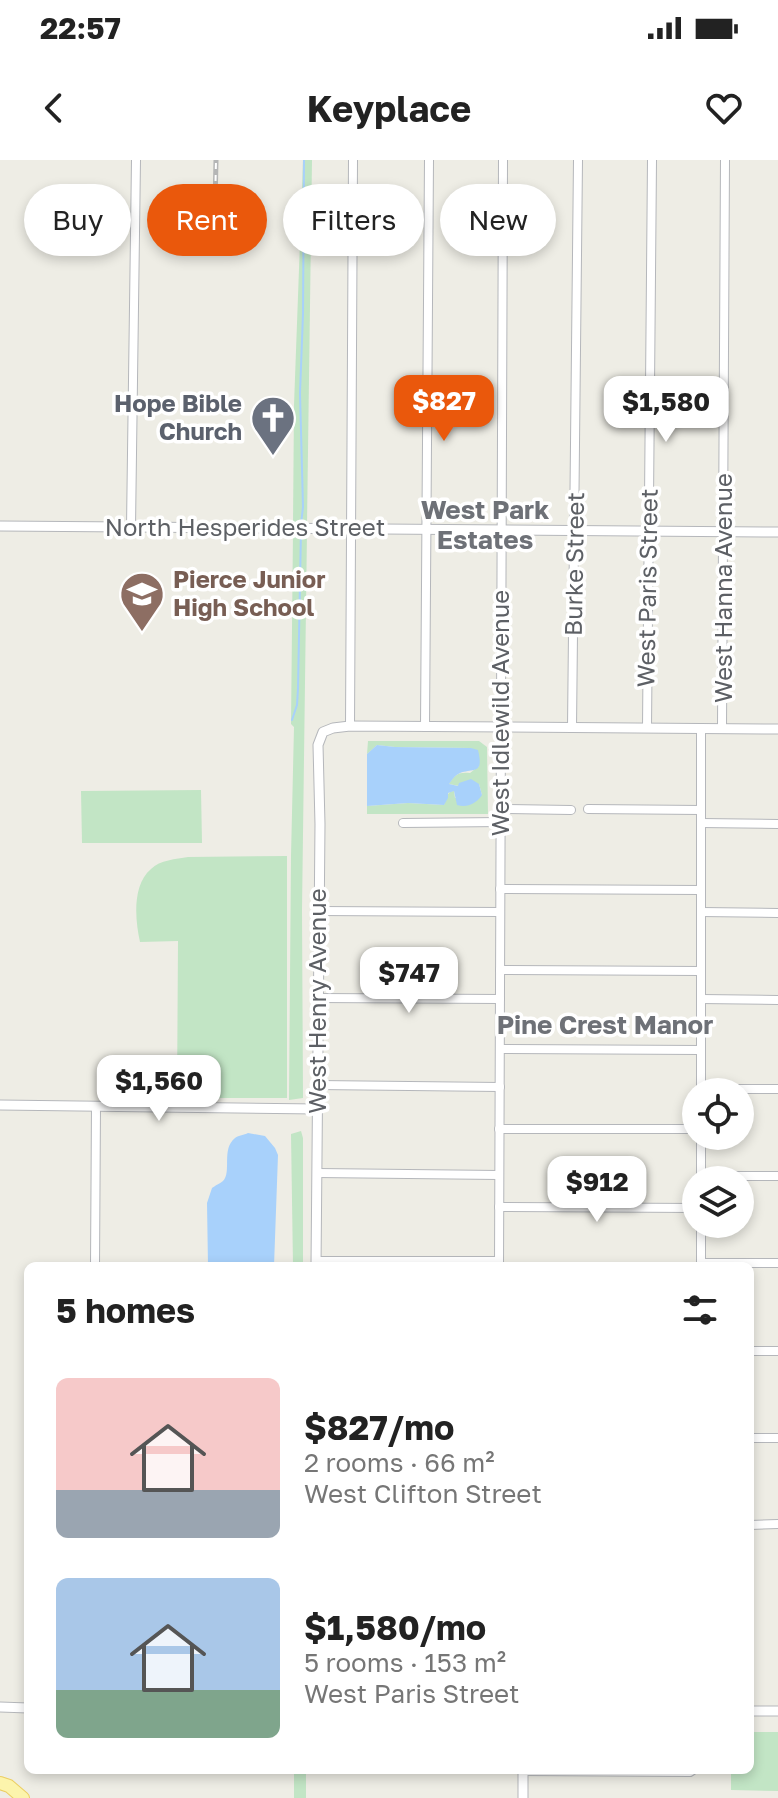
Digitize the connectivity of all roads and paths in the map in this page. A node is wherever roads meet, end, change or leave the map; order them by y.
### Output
1 (136, 160) edge
2 (353, 160) edge
3 (429, 160) edge
4 (503, 160) edge
5 (578, 160) edge
6 (652, 160) edge
7 (725, 160) edge
8 (0, 526) edge
9 (131, 527) junction
10 (352, 528) junction
11 (427, 528) junction
12 (501, 530) junction
13 (575, 530) junction
14 (649, 531) junction
15 (724, 531) junction
16 (778, 532) edge
17 (350, 726) junction
18 (425, 727) junction
19 (501, 727) junction
20 (572, 728) junction
21 (647, 728) junction
22 (701, 729) junction
23 (722, 729) junction
24 (778, 729) edge
25 (501, 809) junction
26 (588, 809) dead end
27 (571, 810) dead end
28 (701, 810) junction
29 (501, 822) junction
30 (403, 823) dead end
31 (701, 823) junction
32 (778, 824) edge
33 (500, 889) junction
34 (701, 890) junction
35 (318, 911) junction
36 (500, 912) junction
37 (701, 912) junction
38 (778, 913) edge
39 (500, 970) junction
40 (701, 971) junction
41 (318, 998) junction
42 (500, 999) junction
43 (701, 999) junction
44 (778, 1000) edge
45 (500, 1049) junction
46 (701, 1050) junction
47 (701, 1078) edge
48 (318, 1085) junction
49 (500, 1087) junction
50 (754, 1089) edge
51 (778, 1089) edge
52 (0, 1105) edge
53 (96, 1106) junction
54 (318, 1109) junction
55 (499, 1129) junction
56 (682, 1129) edge
57 (317, 1173) junction
58 (499, 1175) junction
59 (778, 1176) edge
60 (754, 1177) edge
61 (499, 1207) junction
62 (682, 1208) edge
63 (701, 1238) edge
64 (95, 1262) edge
65 (316, 1262) edge
66 (499, 1262) edge
67 (701, 1262) edge
68 (778, 1263) edge
69 (754, 1264) edge
70 (754, 1351) edge
71 (778, 1351) edge
72 (754, 1438) edge
73 (778, 1438) edge
74 (778, 1524) edge
75 (754, 1525) edge
76 (0, 1707) edge
77 (24, 1708) edge
78 (754, 1711) edge
79 (778, 1711) edge
80 (523, 1774) edge
81 (0, 1783) edge
82 (23, 1798) edge
83 (523, 1798) edge

1 - 9 street
2 - 10 street
3 - 11 street
4 - 12 street, West Idlewild Avenue
5 - 13 street, Burke Street
6 - 14 street, West Paris Street
7 - 15 street, West Hanna Avenue
8 - 9 street, North Hesperides Street
9 - 10 street, North Hesperides Street
10 - 11 street, North Hesperides Street
10 - 17 street
11 - 12 street, North Hesperides Street
11 - 18 street
12 - 13 street, North Hesperides Street
12 - 19 street, West Idlewild Avenue
13 - 14 street, North Hesperides Street
13 - 20 street, Burke Street
14 - 15 street, North Hesperides Street
14 - 21 street, West Paris Street
15 - 16 street, North Hesperides Street
15 - 23 street, West Hanna Avenue
17 - 18 street
17 - 35 street, West Henry Avenue
18 - 19 street
19 - 20 street
19 - 25 street, West Idlewild Avenue
20 - 21 street
21 - 22 street
22 - 23 street
22 - 28 street, West Hanna Avenue
23 - 24 street
25 - 27 street
25 - 29 street, West Idlewild Avenue
26 - 28 street
28 - 31 street, West Hanna Avenue
29 - 30 street
29 - 33 street, West Idlewild Avenue
31 - 32 street
31 - 34 street, West Hanna Avenue
33 - 34 street
33 - 36 street, West Idlewild Avenue
34 - 37 street, West Hanna Avenue
35 - 36 street
35 - 41 street, West Henry Avenue
36 - 39 street, West Idlewild Avenue
37 - 38 street
37 - 40 street, West Hanna Avenue
39 - 40 street
39 - 42 street, West Idlewild Avenue
40 - 43 street, West Hanna Avenue
41 - 42 street
41 - 48 street, West Henry Avenue
42 - 45 street, West Idlewild Avenue
43 - 44 street
43 - 46 street, West Hanna Avenue
45 - 46 street
45 - 49 street, West Idlewild Avenue
46 - 47 street, West Hanna Avenue
48 - 49 street
48 - 54 street, West Henry Avenue
49 - 55 street, West Idlewild Avenue
50 - 51 street
52 - 53 street
53 - 54 street
53 - 64 street
54 - 57 street, West Henry Avenue
55 - 56 street
55 - 58 street, West Idlewild Avenue
57 - 58 street
57 - 65 street, West Henry Avenue
58 - 61 street, West Idlewild Avenue
59 - 60 street
61 - 62 street
61 - 66 street, West Idlewild Avenue
63 - 67 street
68 - 69 street
70 - 71 street
72 - 73 street
74 - 75 street
76 - 77 street
78 - 79 street
80 - 83 street
81 - 82 main road

